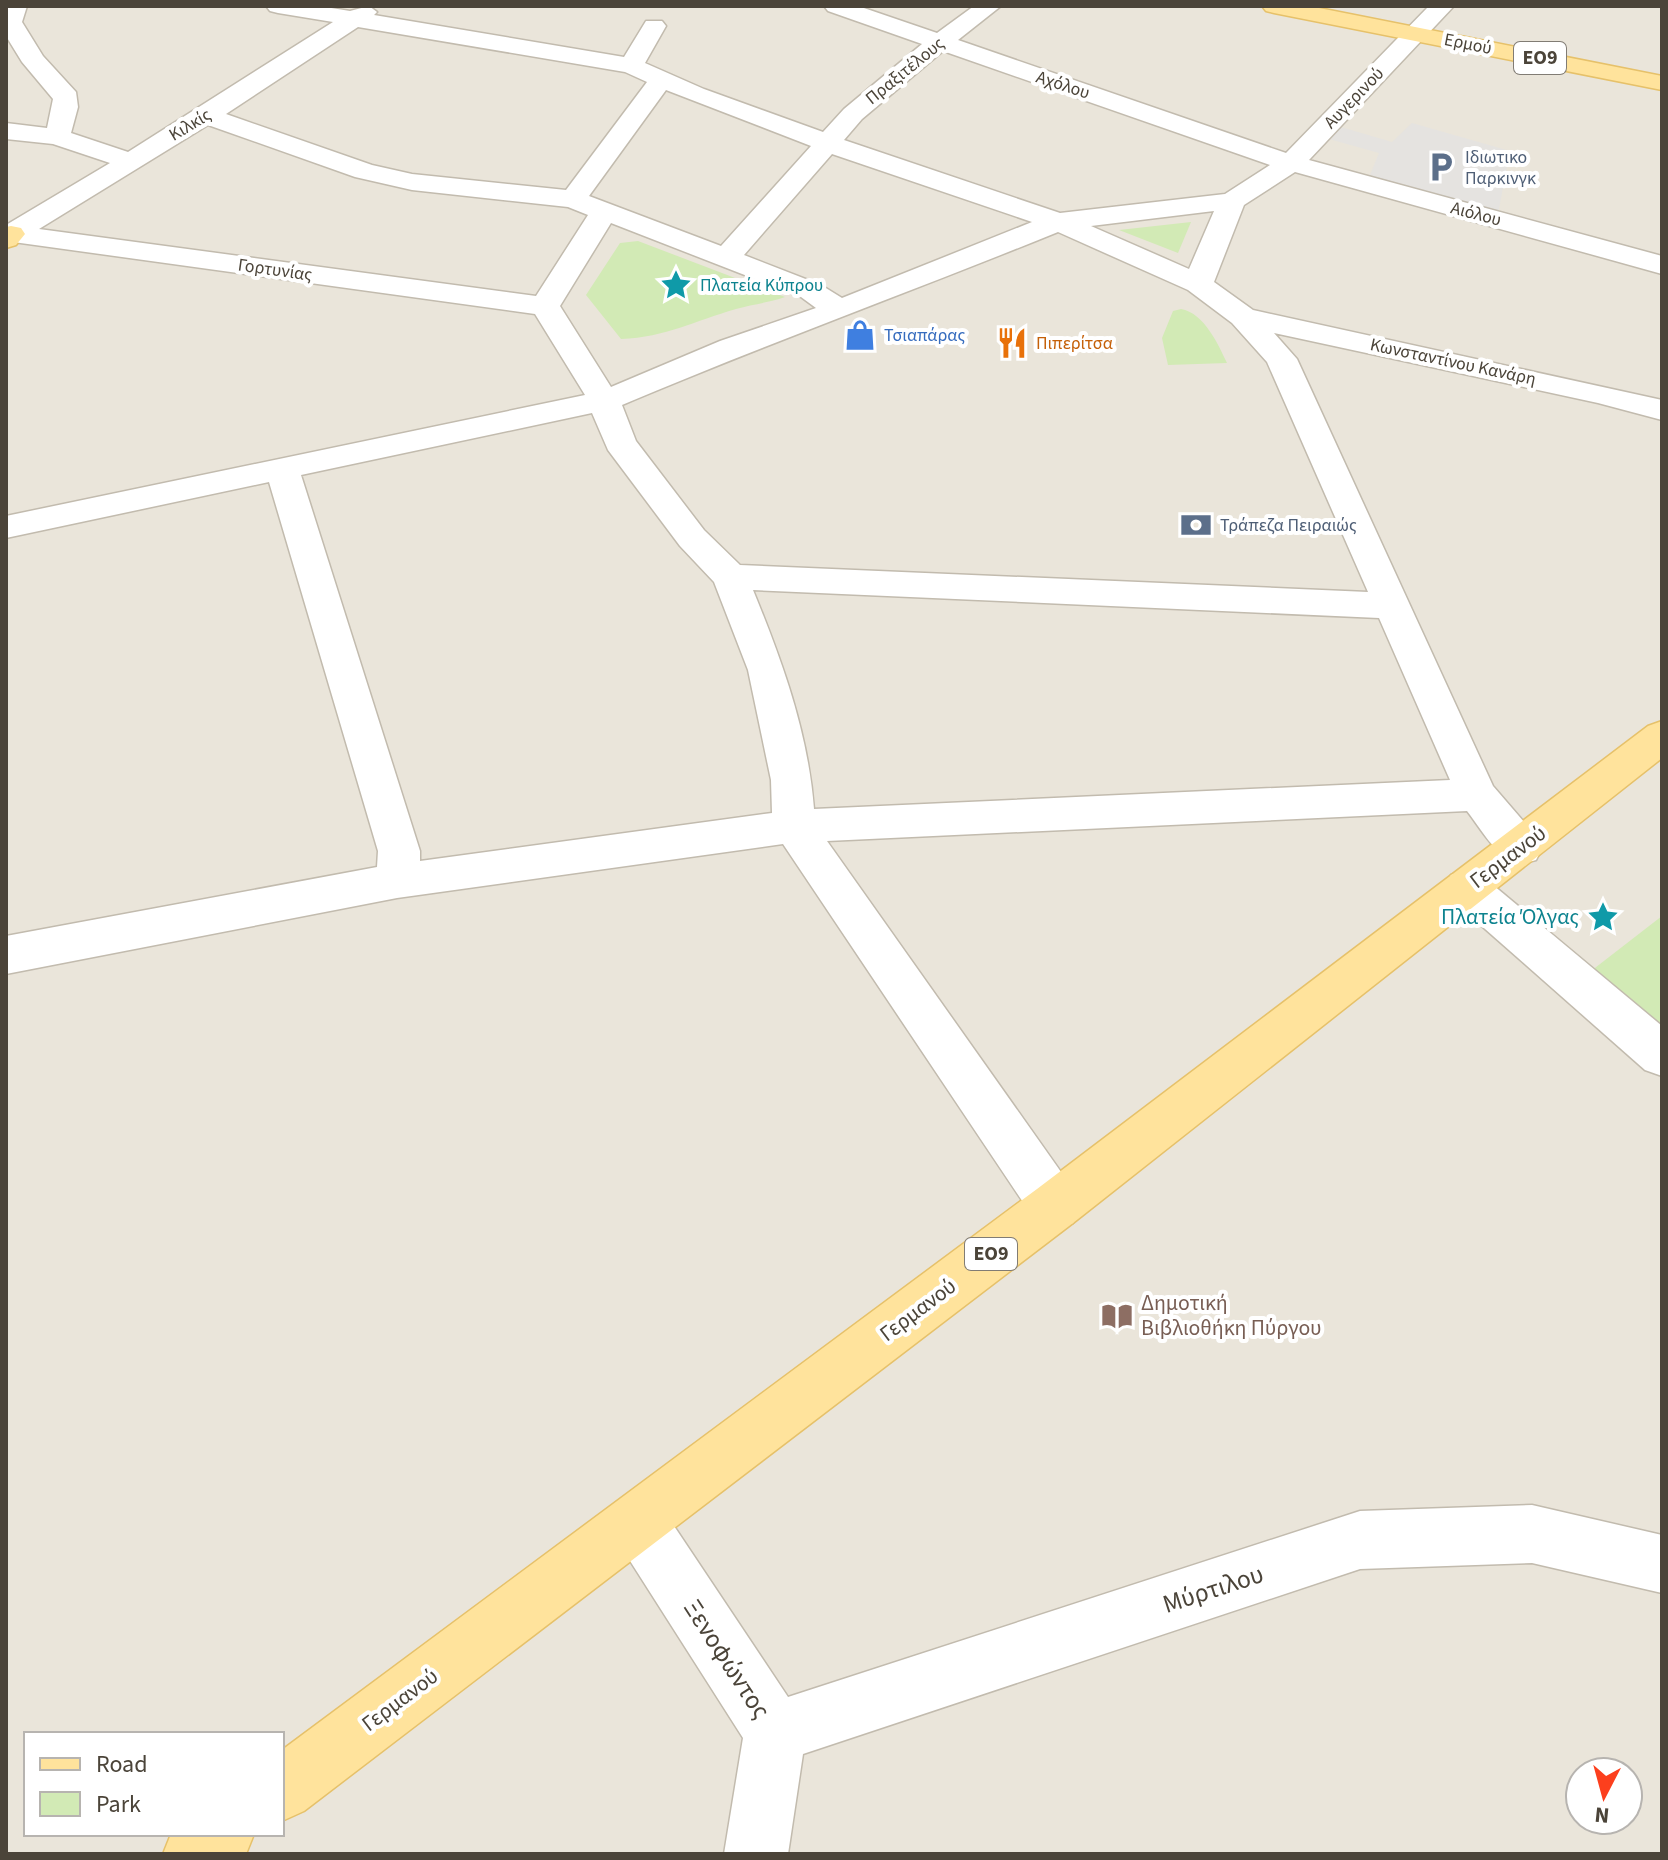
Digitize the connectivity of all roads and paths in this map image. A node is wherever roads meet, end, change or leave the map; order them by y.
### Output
1 (278, 6) edge
2 (836, 6) edge
3 (989, 6) edge
4 (1274, 6) edge
5 (1442, 6) edge
6 (1304, 9) edge
7 (364, 13) edge
8 (13, 14) edge
9 (654, 26) dead end
10 (1417, 33) junction
11 (938, 43) junction
12 (631, 66) junction
13 (661, 80) junction
14 (1662, 83) edge
15 (206, 116) junction
16 (6, 131) edge
17 (57, 137) junction
18 (826, 142) junction
19 (130, 161) junction
20 (1291, 163) junction
21 (1232, 201) junction
22 (589, 205) junction
23 (1058, 222) junction
24 (8, 236) edge
25 (727, 257) junction
26 (1662, 265) edge
27 (1198, 284) junction
28 (545, 306) junction
29 (839, 310) junction
30 (1243, 317) junction
31 (604, 401) junction
32 (1662, 410) edge
33 (282, 468) junction
34 (6, 527) edge
35 (730, 577) junction
36 (1393, 606) junction
37 (1662, 736) edge
38 (1477, 795) junction
39 (794, 826) junction
40 (1521, 848) junction
41 (397, 881) junction
42 (1466, 887) junction
43 (6, 955) edge
44 (1662, 1055) edge
45 (1055, 1206) junction
46 (638, 1522) junction
47 (1662, 1564) edge
48 (775, 1732) junction
49 (284, 1788) edge
50 (219, 1836) edge
51 (195, 1854) edge
52 (756, 1854) edge

1 - 7 street
2 - 11 street, Αχόλου
3 - 11 street, Πραξιτέλους
4 - 6 main road, Ερμού / ΕΟ9
5 - 10 street, Αυγερινού
6 - 10 main road, Ερμού / ΕΟ9
7 - 12 street
7 - 15 street, Κιλκίς
8 - 17 street
9 - 12 street
10 - 14 main road, Ερμού / ΕΟ9
10 - 20 street, Αυγερινού
11 - 18 street, Πραξιτέλους
11 - 20 street, Αχόλου
12 - 13 street
13 - 18 street
13 - 22 street
15 - 19 street, Κιλκίς
15 - 22 street
16 - 17 street
17 - 19 street
18 - 23 street
18 - 25 street, Πραξιτέλους
19 - 24 street, Κιλκίς
20 - 21 street, Αυγερινού
20 - 26 street, Αιόλου
21 - 23 street
21 - 27 street
22 - 25 street
22 - 28 street
23 - 27 street
23 - 29 street
24 - 28 street, Γορτυνίας
25 - 29 street
27 - 30 street
28 - 31 street
29 - 31 street
30 - 32 street, Κωνσταντίνου Κανάρη
30 - 36 street
31 - 33 street
31 - 35 street
33 - 34 street
33 - 41 street
35 - 36 street
35 - 39 street
36 - 38 street
37 - 40 main road, Γερμανού / ΕΟ9
38 - 39 street
38 - 40 street
39 - 41 street
39 - 45 street
40 - 42 main road, Γερμανού / ΕΟ9
41 - 43 street
42 - 44 street
42 - 45 main road, Γερμανού / ΕΟ9
45 - 46 main road, Γερμανού / ΕΟ9
46 - 48 street, Ξενοφώντος
46 - 49 main road, Γερμανού / ΕΟ9
47 - 48 street, Μύρτιλου
48 - 52 street, Ξενοφώντος
50 - 51 main road

